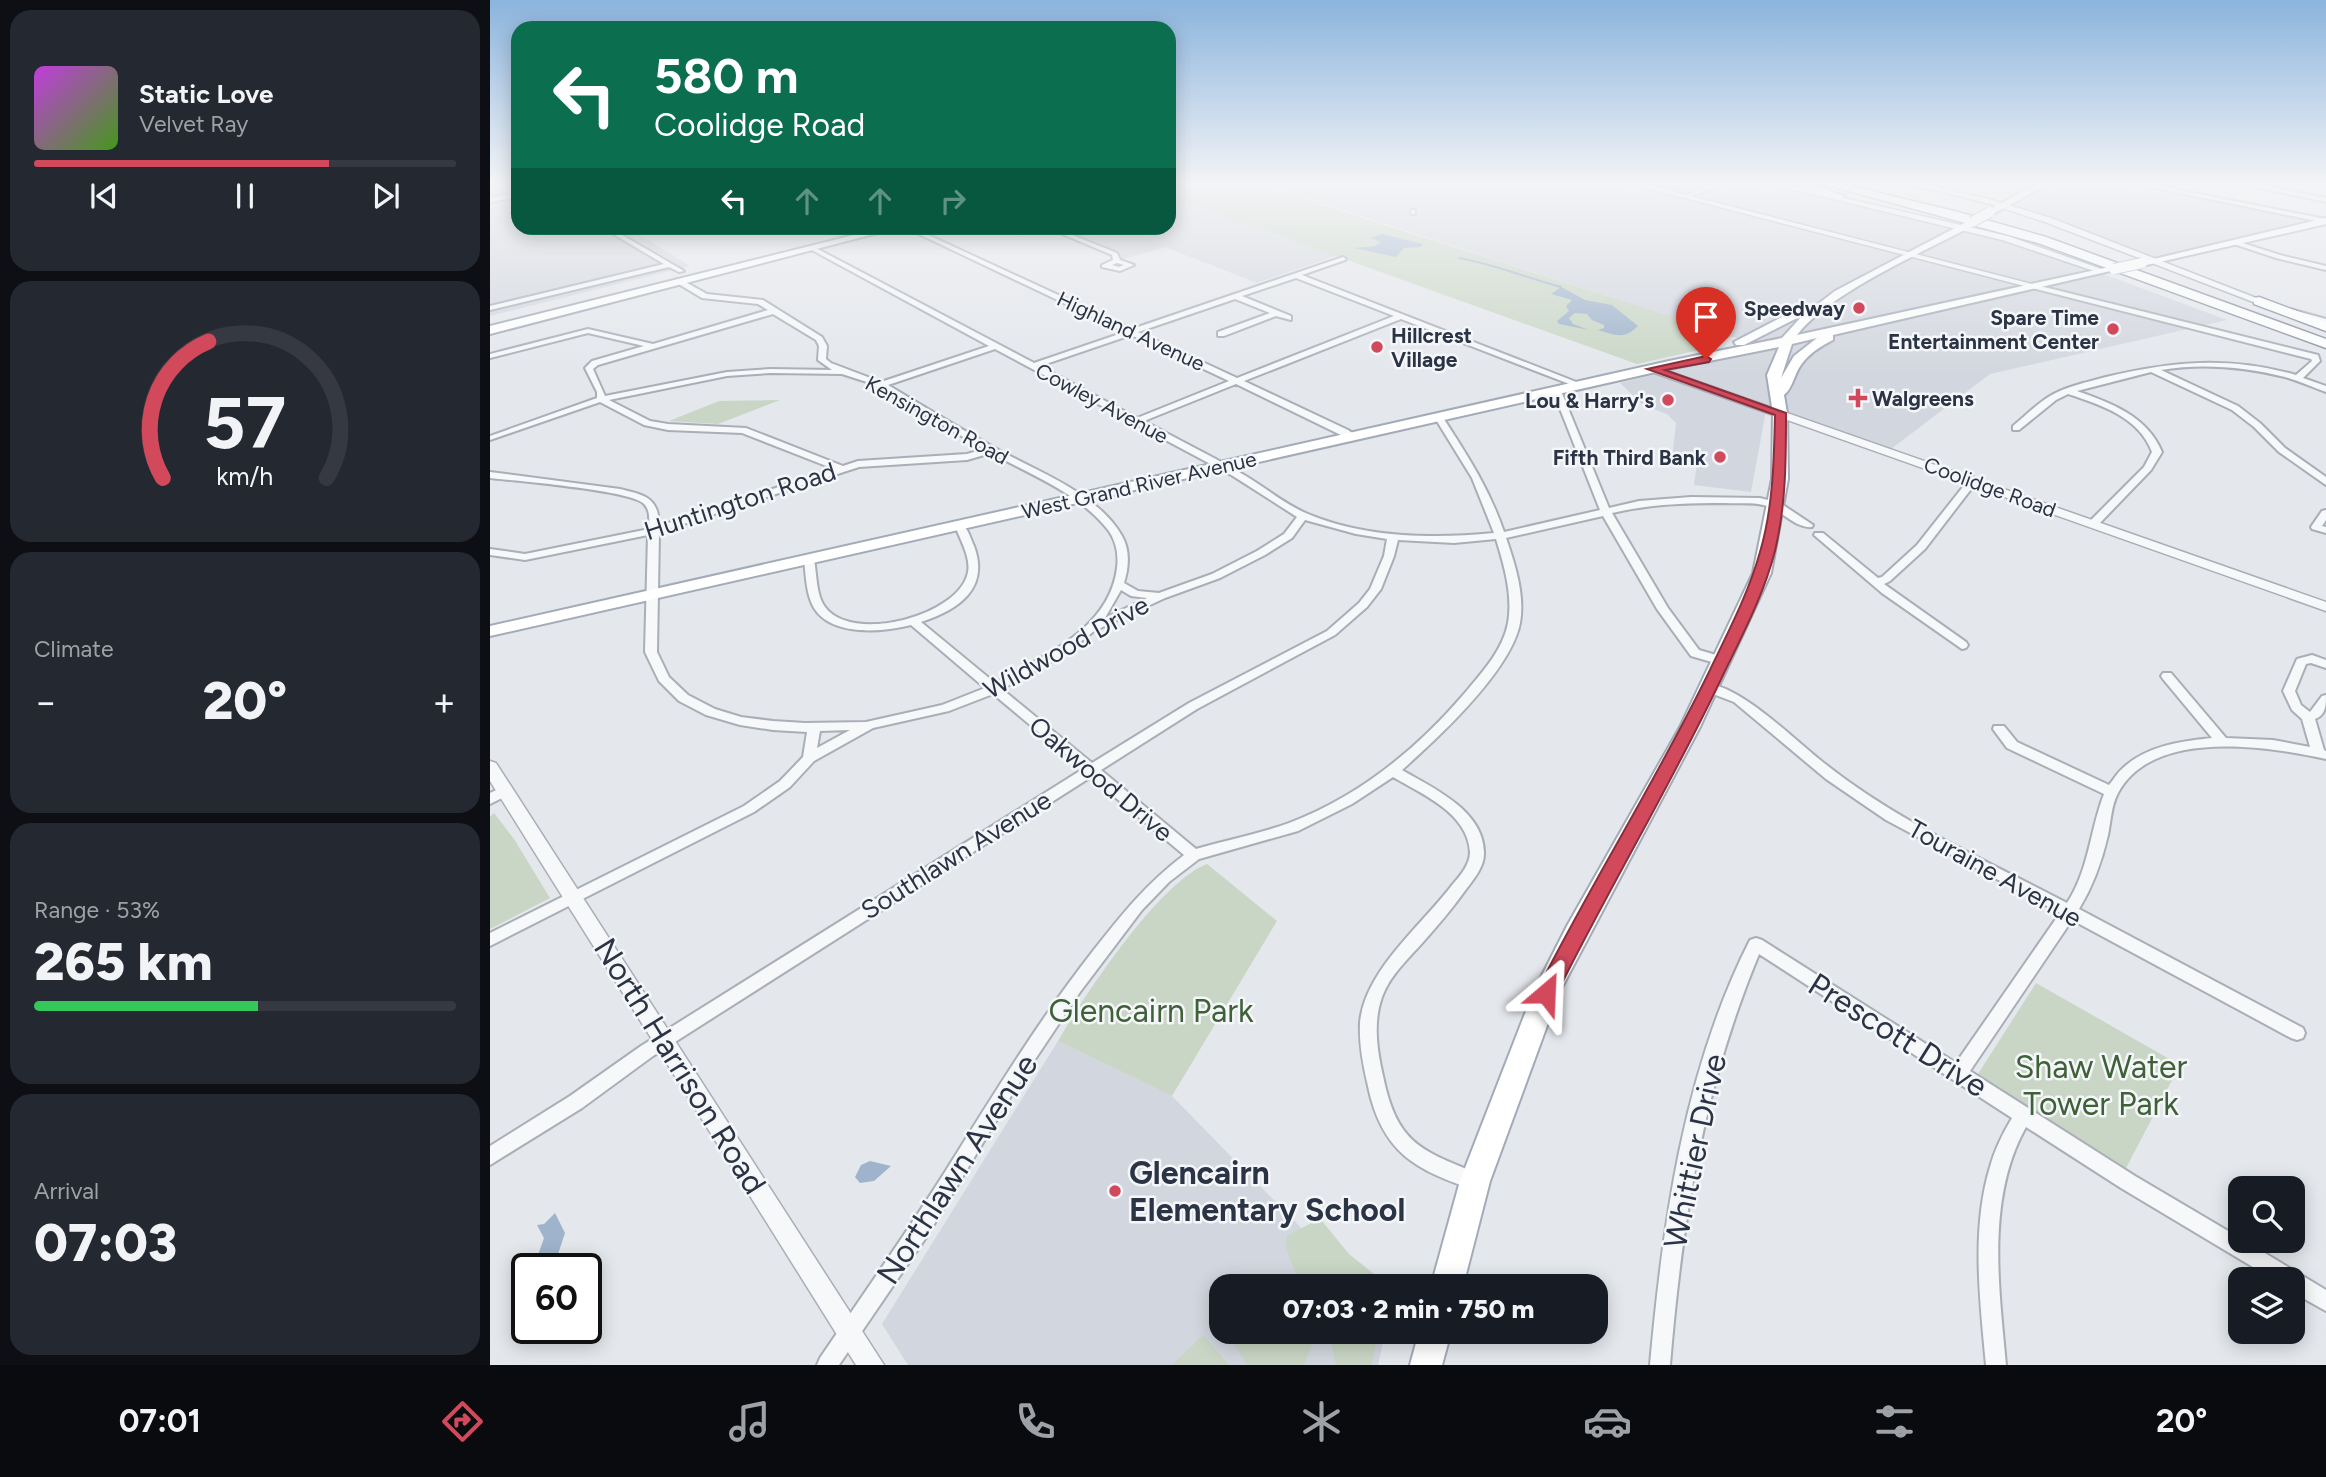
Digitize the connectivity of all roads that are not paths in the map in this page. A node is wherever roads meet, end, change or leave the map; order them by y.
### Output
1 (637, 247) edge
2 (788, 247) edge
3 (817, 247) edge
4 (949, 247) edge
5 (1097, 247) edge
6 (1879, 247) edge
7 (1926, 247) edge
8 (2034, 247) edge
9 (2060, 247) edge
10 (2085, 247) edge
11 (2119, 247) edge
12 (2220, 247) edge
13 (2247, 247) edge
14 (812, 248) junction
15 (1911, 255) junction
16 (1343, 258) dead end
17 (1118, 261) dead end
18 (2157, 261) junction
19 (667, 265) junction
20 (2326, 268) edge
21 (2108, 270) junction
22 (1295, 275) junction
23 (681, 276) junction
24 (2035, 286) junction
25 (1839, 293) junction
26 (1235, 296) junction
27 (2259, 301) junction
28 (550, 304) junction
29 (490, 308) edge
30 (774, 311) junction
31 (1277, 313) junction
32 (1401, 316) junction
33 (1288, 318) dead end
34 (490, 319) edge
35 (1881, 320) junction
36 (526, 321) junction
37 (2326, 321) edge
38 (2326, 327) edge
39 (490, 330) edge
40 (1131, 332) junction
41 (1221, 334) dead end
42 (2326, 334) edge
43 (1788, 339) junction
44 (2326, 344) edge
45 (653, 346) junction
46 (996, 346) junction
47 (2326, 350) edge
48 (490, 356) edge
49 (822, 360) junction
50 (1669, 365) junction
51 (1032, 366) junction
52 (1653, 369) junction
53 (2151, 369) junction
54 (797, 371) junction
55 (843, 373) junction
56 (2297, 379) junction
57 (1237, 381) junction
58 (881, 385) junction
59 (1580, 385) junction
60 (2326, 389) edge
61 (1556, 391) junction
62 (2068, 391) junction
63 (641, 392) junction
64 (601, 399) junction
65 (1780, 406) junction
66 (622, 410) junction
67 (1439, 418) junction
68 (1136, 421) junction
69 (2016, 428) dead end
70 (1352, 438) junction
71 (491, 439) edge
72 (992, 450) junction
73 (1222, 467) junction
74 (840, 468) junction
75 (490, 475) edge
76 (1973, 480) junction
77 (2326, 482) edge
78 (1078, 499) junction
79 (1776, 505) junction
80 (1605, 512) junction
81 (2326, 513) edge
82 (1303, 516) junction
83 (2093, 524) junction
84 (1808, 525) dead end
85 (960, 526) junction
86 (2326, 530) edge
87 (653, 531) junction
88 (1500, 535) junction
89 (1819, 536) dead end
90 (1393, 537) junction
91 (490, 552) edge
92 (809, 560) junction
93 (1876, 583) junction
94 (1119, 584) junction
95 (652, 596) junction
96 (1161, 596) junction
97 (2326, 607) edge
98 (913, 621) junction
99 (1090, 629) junction
100 (490, 631) edge
101 (1962, 645) dead end
102 (1722, 662) junction
103 (2326, 664) edge
104 (2167, 676) dead end
105 (1709, 688) junction
106 (993, 689) junction
107 (2326, 699) edge
108 (2308, 717) junction
109 (869, 725) junction
110 (814, 727) junction
111 (1999, 729) dead end
112 (2222, 742) junction
113 (2322, 754) edge
114 (809, 758) junction
115 (490, 767) edge
116 (1090, 770) junction
117 (1393, 771) junction
118 (2112, 792) junction
119 (498, 795) edge
120 (1194, 855) junction
121 (573, 898) junction
122 (2068, 913) junction
123 (490, 940) edge
124 (1756, 944) joint
125 (2297, 1033) dead end
126 (664, 1041) junction
127 (1958, 1074) junction
128 (2023, 1116) junction
129 (490, 1156) edge
130 (1475, 1181) junction
131 (2271, 1267) edge
132 (1450, 1274) edge
133 (2305, 1288) edge
134 (2326, 1301) edge
135 (850, 1332) junction
136 (1432, 1344) edge
137 (827, 1365) edge
138 (870, 1365) edge
139 (1426, 1365) edge
140 (1660, 1365) edge
141 (1996, 1365) edge

1 - 19 street
2 - 23 main road
3 - 14 main road
4 - 40 street, Highland Avenue
5 - 17 street
6 - 15 street
7 - 15 main road
8 - 21 street
9 - 44 highway
10 - 42 highway
11 - 18 street
12 - 18 main road
13 - 20 street
14 - 23 main road
14 - 46 street, Cowley Avenue
15 - 24 street
15 - 25 main road
16 - 22 street
18 - 21 main road, bridge
18 - 27 street
19 - 23 street
19 - 29 street
21 - 24 main road
21 - 47 highway
22 - 26 street
22 - 32 street
23 - 28 main road
23 - 30 street
23 - 36 main road
24 - 35 main road
24 - 56 street
25 - 43 main road
25 - 50 main road
26 - 31 street
26 - 40 street
27 - 37 street
27 - 38 highway
28 - 34 main road
28 - 36 main road
30 - 45 street
30 - 49 street
31 - 33 street
31 - 41 street
32 - 57 street
32 - 59 street
35 - 43 main road, West Grand River Avenue
35 - 65 main road
36 - 39 main road
40 - 51 street
40 - 57 street, Highland Avenue
43 - 50 main road, West Grand River Avenue
43 - 65 main road
45 - 48 street
45 - 64 street
46 - 51 street, Cowley Avenue
46 - 58 street
49 - 54 street
49 - 55 street, Kensington Road
50 - 52 main road, West Grand River Avenue
51 - 68 street, Cowley Avenue
52 - 59 main road, West Grand River Avenue
52 - 65 street, Coolidge Road
53 - 56 street
53 - 62 street
53 - 77 street
54 - 55 street
54 - 63 street
55 - 58 street, Kensington Road
56 - 60 street
57 - 68 street
57 - 70 street, Highland Avenue
58 - 72 street, Kensington Road
59 - 61 main road, West Grand River Avenue
61 - 67 main road, West Grand River Avenue
61 - 80 street
62 - 69 street
62 - 83 street
63 - 64 street
63 - 66 street
64 - 66 street
64 - 71 street
65 - 76 street, Coolidge Road
65 - 79 main road
66 - 74 street
67 - 70 main road, West Grand River Avenue
67 - 88 street, Northlawn Avenue
68 - 73 street, Cowley Avenue
70 - 73 main road, West Grand River Avenue
72 - 74 street, Huntington Road
72 - 78 street, Kensington Road
73 - 78 main road, West Grand River Avenue
73 - 82 street, Cowley Avenue
74 - 87 street, Huntington Road
75 - 87 street
76 - 83 street, Coolidge Road
76 - 93 street
78 - 85 main road, West Grand River Avenue
78 - 94 street, Kensington Road
79 - 80 street, Cowley Avenue
79 - 84 street, Cowley Avenue
79 - 102 main road
80 - 88 street, Cowley Avenue
80 - 102 street
81 - 86 street
82 - 90 street, Cowley Avenue
82 - 96 street, Wildwood Drive
83 - 97 street, Coolidge Road
85 - 92 main road, West Grand River Avenue
85 - 98 street
87 - 91 street, Huntington Road
87 - 95 street
88 - 90 street, Cowley Avenue
88 - 117 street, Northlawn Avenue
89 - 93 street
90 - 116 street, Southlawn Avenue
92 - 95 main road, West Grand River Avenue
92 - 98 street
93 - 101 street
94 - 96 street
94 - 99 street, Kensington Road
95 - 100 main road, West Grand River Avenue
95 - 110 street
96 - 99 street, Wildwood Drive
98 - 106 street, Oakwood Drive
99 - 106 street, Wildwood Drive
102 - 105 main road
103 - 108 street
104 - 112 street
105 - 122 street, Touraine Avenue
105 - 130 main road
106 - 109 street, Wildwood Drive
106 - 116 street, Oakwood Drive
107 - 108 street
108 - 113 street
109 - 110 street
109 - 114 street, Wildwood Drive
110 - 114 street
111 - 118 street
112 - 113 street
112 - 118 street
114 - 121 street, Wildwood Drive
115 - 119 street, North Harrison Road
116 - 120 street, Oakwood Drive
116 - 126 street, Southlawn Avenue
117 - 120 street, Northlawn Avenue
117 - 130 street
118 - 122 street
119 - 121 street, North Harrison Road
120 - 135 street, Northlawn Avenue
121 - 123 street, Wildwood Drive
121 - 126 street, North Harrison Road
122 - 125 street, Touraine Avenue
122 - 127 street
124 - 127 street, Prescott Drive
124 - 140 street, Whittier Drive
126 - 129 street, Southlawn Avenue
126 - 135 street, North Harrison Road
127 - 128 street, Prescott Drive
128 - 131 street, Prescott Drive
128 - 141 street
130 - 132 main road
133 - 134 street, Prescott Drive
135 - 137 street, Northlawn Avenue
135 - 138 street, North Harrison Road
136 - 139 main road

